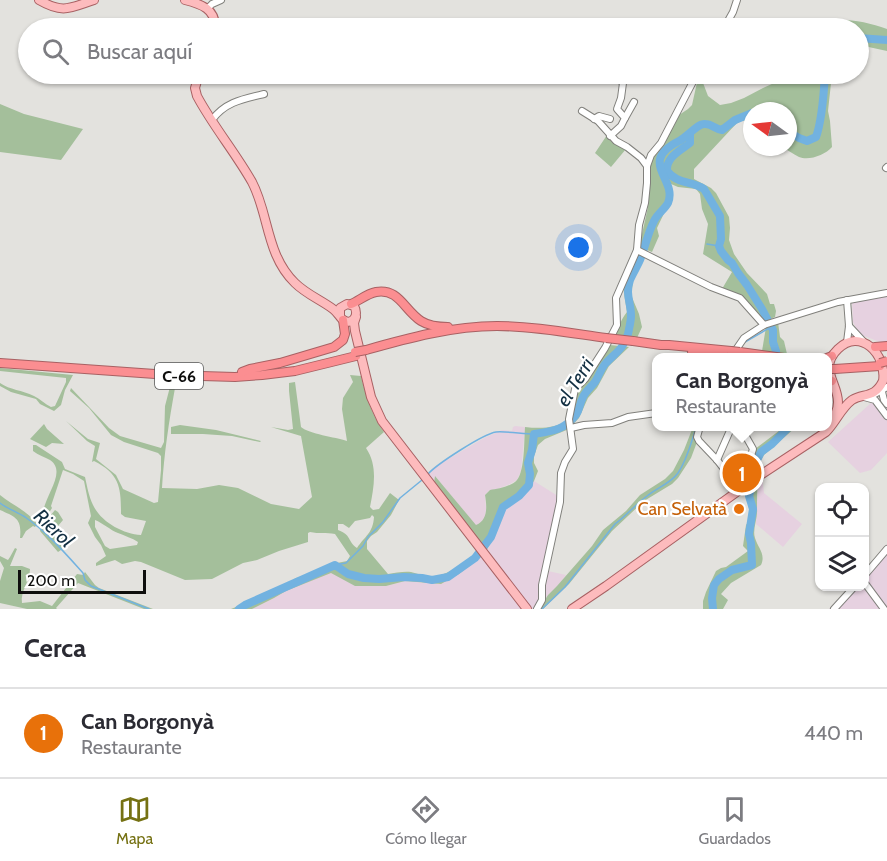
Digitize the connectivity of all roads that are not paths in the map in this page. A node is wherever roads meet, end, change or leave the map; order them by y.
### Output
1 (39, 0) edge
2 (94, 0) edge
3 (184, 0) edge
4 (221, 0) edge
5 (737, 0) edge
6 (208, 8) junction
7 (213, 18) edge
8 (729, 18) edge
9 (196, 84) edge
10 (623, 84) edge
11 (692, 84) edge
12 (264, 94) dead end
13 (634, 102) dead end
14 (582, 111) dead end
15 (626, 118) junction
16 (594, 119) junction
17 (610, 119) dead end
18 (212, 120) junction
19 (610, 136) junction
20 (647, 166) junction
21 (637, 250) junction
22 (887, 293) edge
23 (847, 300) junction
24 (346, 305) junction
25 (328, 306) junction
26 (356, 316) junction
27 (343, 319) junction
28 (768, 324) junction
29 (849, 326) junction
30 (466, 328) junction
31 (355, 331) junction
32 (605, 339) junction
33 (863, 341) junction
34 (847, 342) junction
35 (632, 343) junction
36 (887, 346) edge
37 (875, 347) junction
38 (366, 352) junction
39 (688, 352) junction
40 (691, 353) edge
41 (703, 353) edge
42 (720, 353) edge
43 (734, 353) edge
44 (355, 354) junction
45 (832, 355) edge
46 (0, 361) edge
47 (883, 364) edge
48 (832, 368) edge
49 (242, 372) junction
50 (832, 383) edge
51 (884, 390) edge
52 (863, 396) junction
53 (887, 403) edge
54 (652, 414) edge
55 (887, 416) edge
56 (832, 420) edge
57 (832, 426) edge
58 (571, 428) junction
59 (699, 431) edge
60 (730, 431) edge
61 (743, 431) edge
62 (820, 431) edge
63 (827, 431) edge
64 (717, 460) junction
65 (768, 470) junction
66 (740, 486) junction
67 (887, 549) edge
68 (869, 570) edge
69 (606, 586) junction
70 (869, 589) edge
71 (850, 591) edge
72 (527, 609) edge
73 (537, 609) edge
74 (572, 609) edge
75 (578, 609) edge
76 (834, 609) edge
77 (884, 609) edge

1 - 2 main road
3 - 6 main road
4 - 6 street
5 - 8 street
6 - 7 main road
9 - 18 main road
10 - 15 street
11 - 20 street
12 - 18 street
13 - 15 street
14 - 16 street
15 - 19 street
16 - 17 street
16 - 19 street
18 - 25 main road
19 - 20 street
20 - 21 street
21 - 28 street
21 - 58 street
22 - 23 street
23 - 28 street
23 - 29 street
24 - 25 main road
24 - 26 main road
24 - 27 main road
24 - 30 highway
25 - 27 main road
26 - 27 main road
26 - 31 main road
27 - 31 main road
27 - 49 highway
28 - 43 street
29 - 33 street
29 - 34 street
30 - 32 highway, C-66
30 - 38 highway, C-66
31 - 72 main road
32 - 35 highway, C-66, bridge
32 - 38 highway, C-66
33 - 34 main road
33 - 37 main road
34 - 45 main road
35 - 39 highway, C-66
35 - 42 highway
36 - 37 highway
37 - 51 main road
38 - 44 highway, C-66, bridge
39 - 40 highway
39 - 41 highway, C-66
44 - 46 highway, C-66
44 - 49 highway, C-66
46 - 49 highway, C-66
47 - 48 highway
50 - 52 main road
50 - 56 main road
51 - 52 main road
51 - 53 street
52 - 55 street
52 - 57 main road
54 - 58 street
58 - 73 street
59 - 64 street
60 - 64 street
61 - 66 street
62 - 65 main road
63 - 65 main road
64 - 66 street
65 - 66 main road
66 - 69 main road
67 - 68 street
69 - 74 main road
69 - 75 main road
70 - 77 street
71 - 76 street

